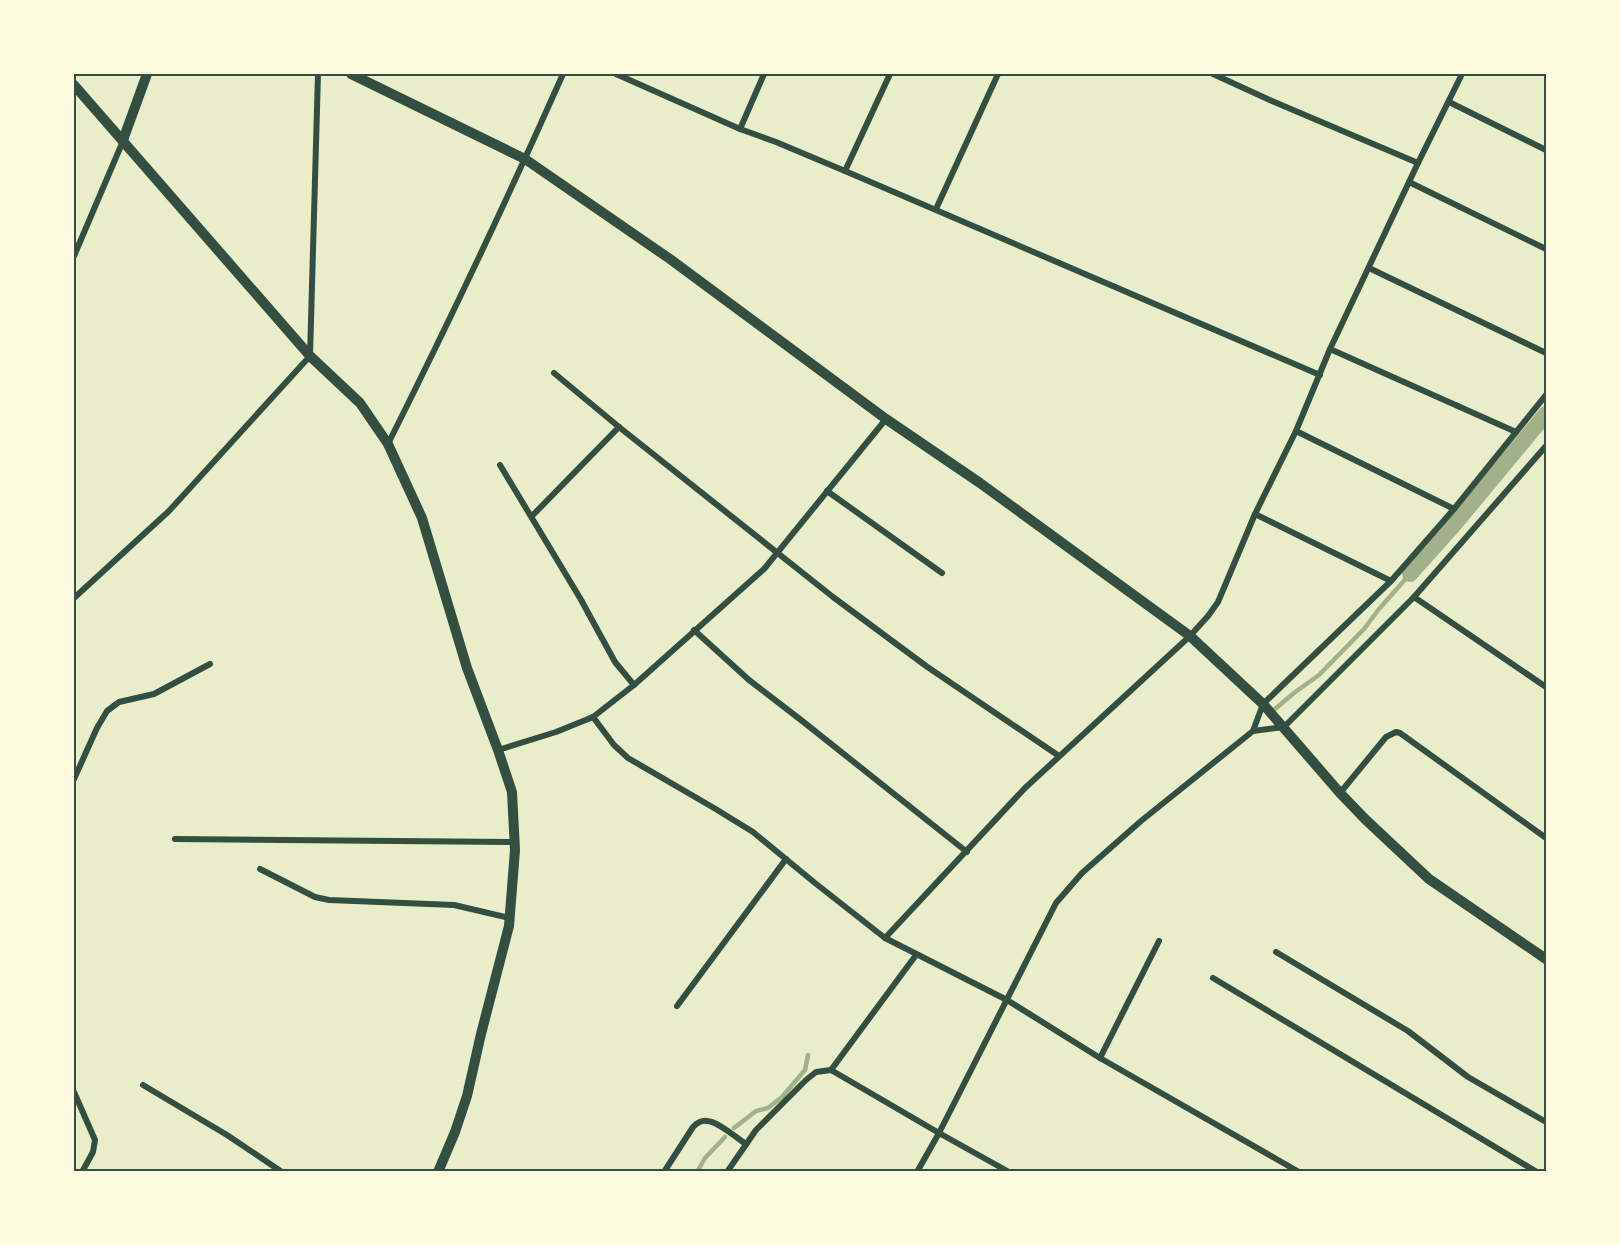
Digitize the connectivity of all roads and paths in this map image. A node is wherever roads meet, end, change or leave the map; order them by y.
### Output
1 (147, 74) edge
2 (318, 74) edge
3 (351, 74) edge
4 (563, 74) edge
5 (616, 74) edge
6 (764, 74) edge
7 (890, 74) edge
8 (998, 74) edge
9 (1213, 74) edge
10 (1462, 74) edge
11 (74, 85) edge
12 (1449, 102) junction
13 (740, 129) junction
14 (123, 140) junction
15 (1546, 150) edge
16 (525, 159) junction
17 (1418, 163) junction
18 (845, 171) junction
19 (1409, 182) junction
20 (936, 210) junction
21 (1546, 249) edge
22 (74, 256) edge
23 (1369, 268) junction
24 (1330, 349) junction
25 (1546, 353) edge
26 (310, 356) junction
27 (554, 373) dead end
28 (1320, 375) junction
29 (1546, 395) edge
30 (886, 418) junction
31 (619, 428) junction
32 (1296, 431) junction
33 (1516, 432) junction
34 (388, 444) junction
35 (1546, 448) edge
36 (500, 465) dead end
37 (827, 491) junction
38 (1454, 509) junction
39 (1255, 514) junction
40 (532, 516) junction
41 (778, 553) junction
42 (942, 573) dead end
43 (1391, 581) junction
44 (1414, 597) junction
45 (74, 598) edge
46 (694, 630) junction
47 (1190, 636) junction
48 (210, 664) dead end
49 (634, 685) junction
50 (1546, 687) edge
51 (1263, 704) junction
52 (592, 717) junction
53 (1284, 727) junction
54 (1253, 731) junction
55 (498, 750) junction
56 (1059, 756) junction
57 (74, 779) edge
58 (1340, 793) junction
59 (1546, 838) edge
60 (175, 839) dead end
61 (515, 842) junction
62 (967, 852) junction
63 (786, 859) junction
64 (260, 869) dead end
65 (510, 918) junction
66 (885, 938) junction
67 (1159, 941) dead end
68 (1276, 952) dead end
69 (916, 955) junction
70 (1546, 959) edge
71 (1214, 978) dead end
72 (1007, 1000) junction
73 (677, 1006) dead end
74 (1100, 1058) junction
75 (831, 1070) junction
76 (143, 1085) dead end
77 (74, 1092) edge
78 (1546, 1122) edge
79 (939, 1133) junction
80 (746, 1144) junction
81 (82, 1172) edge
82 (282, 1172) edge
83 (438, 1172) edge
84 (664, 1172) edge
85 (727, 1172) edge
86 (917, 1172) edge
87 (1009, 1172) edge
88 (1299, 1172) edge
89 (1537, 1172) edge

1 - 14 street
2 - 26 street
3 - 16 street
4 - 16 street
5 - 13 street
6 - 13 street
7 - 18 street
8 - 20 street
9 - 17 street
10 - 12 street
11 - 14 street
12 - 15 street
12 - 17 street
13 - 18 street
14 - 22 street
14 - 26 street
16 - 30 street
16 - 34 street
17 - 19 street
18 - 20 street
19 - 21 street
19 - 23 street
20 - 28 street
23 - 24 street
23 - 25 street
24 - 28 street
24 - 33 street
26 - 34 street
26 - 45 street
27 - 31 street
28 - 32 street
29 - 33 street
30 - 37 street
30 - 47 street
31 - 40 street
31 - 41 street
32 - 38 street
32 - 39 street
33 - 38 street
34 - 55 street
35 - 44 street
36 - 40 street
37 - 41 street
37 - 42 street
38 - 43 street
39 - 43 street
39 - 47 street
40 - 49 street
41 - 46 street
41 - 56 street
43 - 51 street
44 - 50 street
44 - 53 street
46 - 49 street
46 - 62 street
47 - 51 street
47 - 56 street
48 - 57 street
49 - 52 street
51 - 53 street
51 - 54 street
52 - 55 street
52 - 63 street
53 - 54 street
53 - 58 street
54 - 72 street
55 - 61 street
56 - 62 street
58 - 59 street
58 - 70 street
60 - 61 street
61 - 65 street
62 - 66 street
63 - 66 street
63 - 73 street
64 - 65 street
65 - 83 street
66 - 69 street
67 - 74 street
68 - 78 street
69 - 72 street
69 - 75 street
71 - 89 street
72 - 74 street
72 - 79 street
74 - 88 street
75 - 79 street
75 - 80 street
76 - 82 street
77 - 81 street
79 - 86 street
79 - 87 street
80 - 84 street
80 - 85 street

